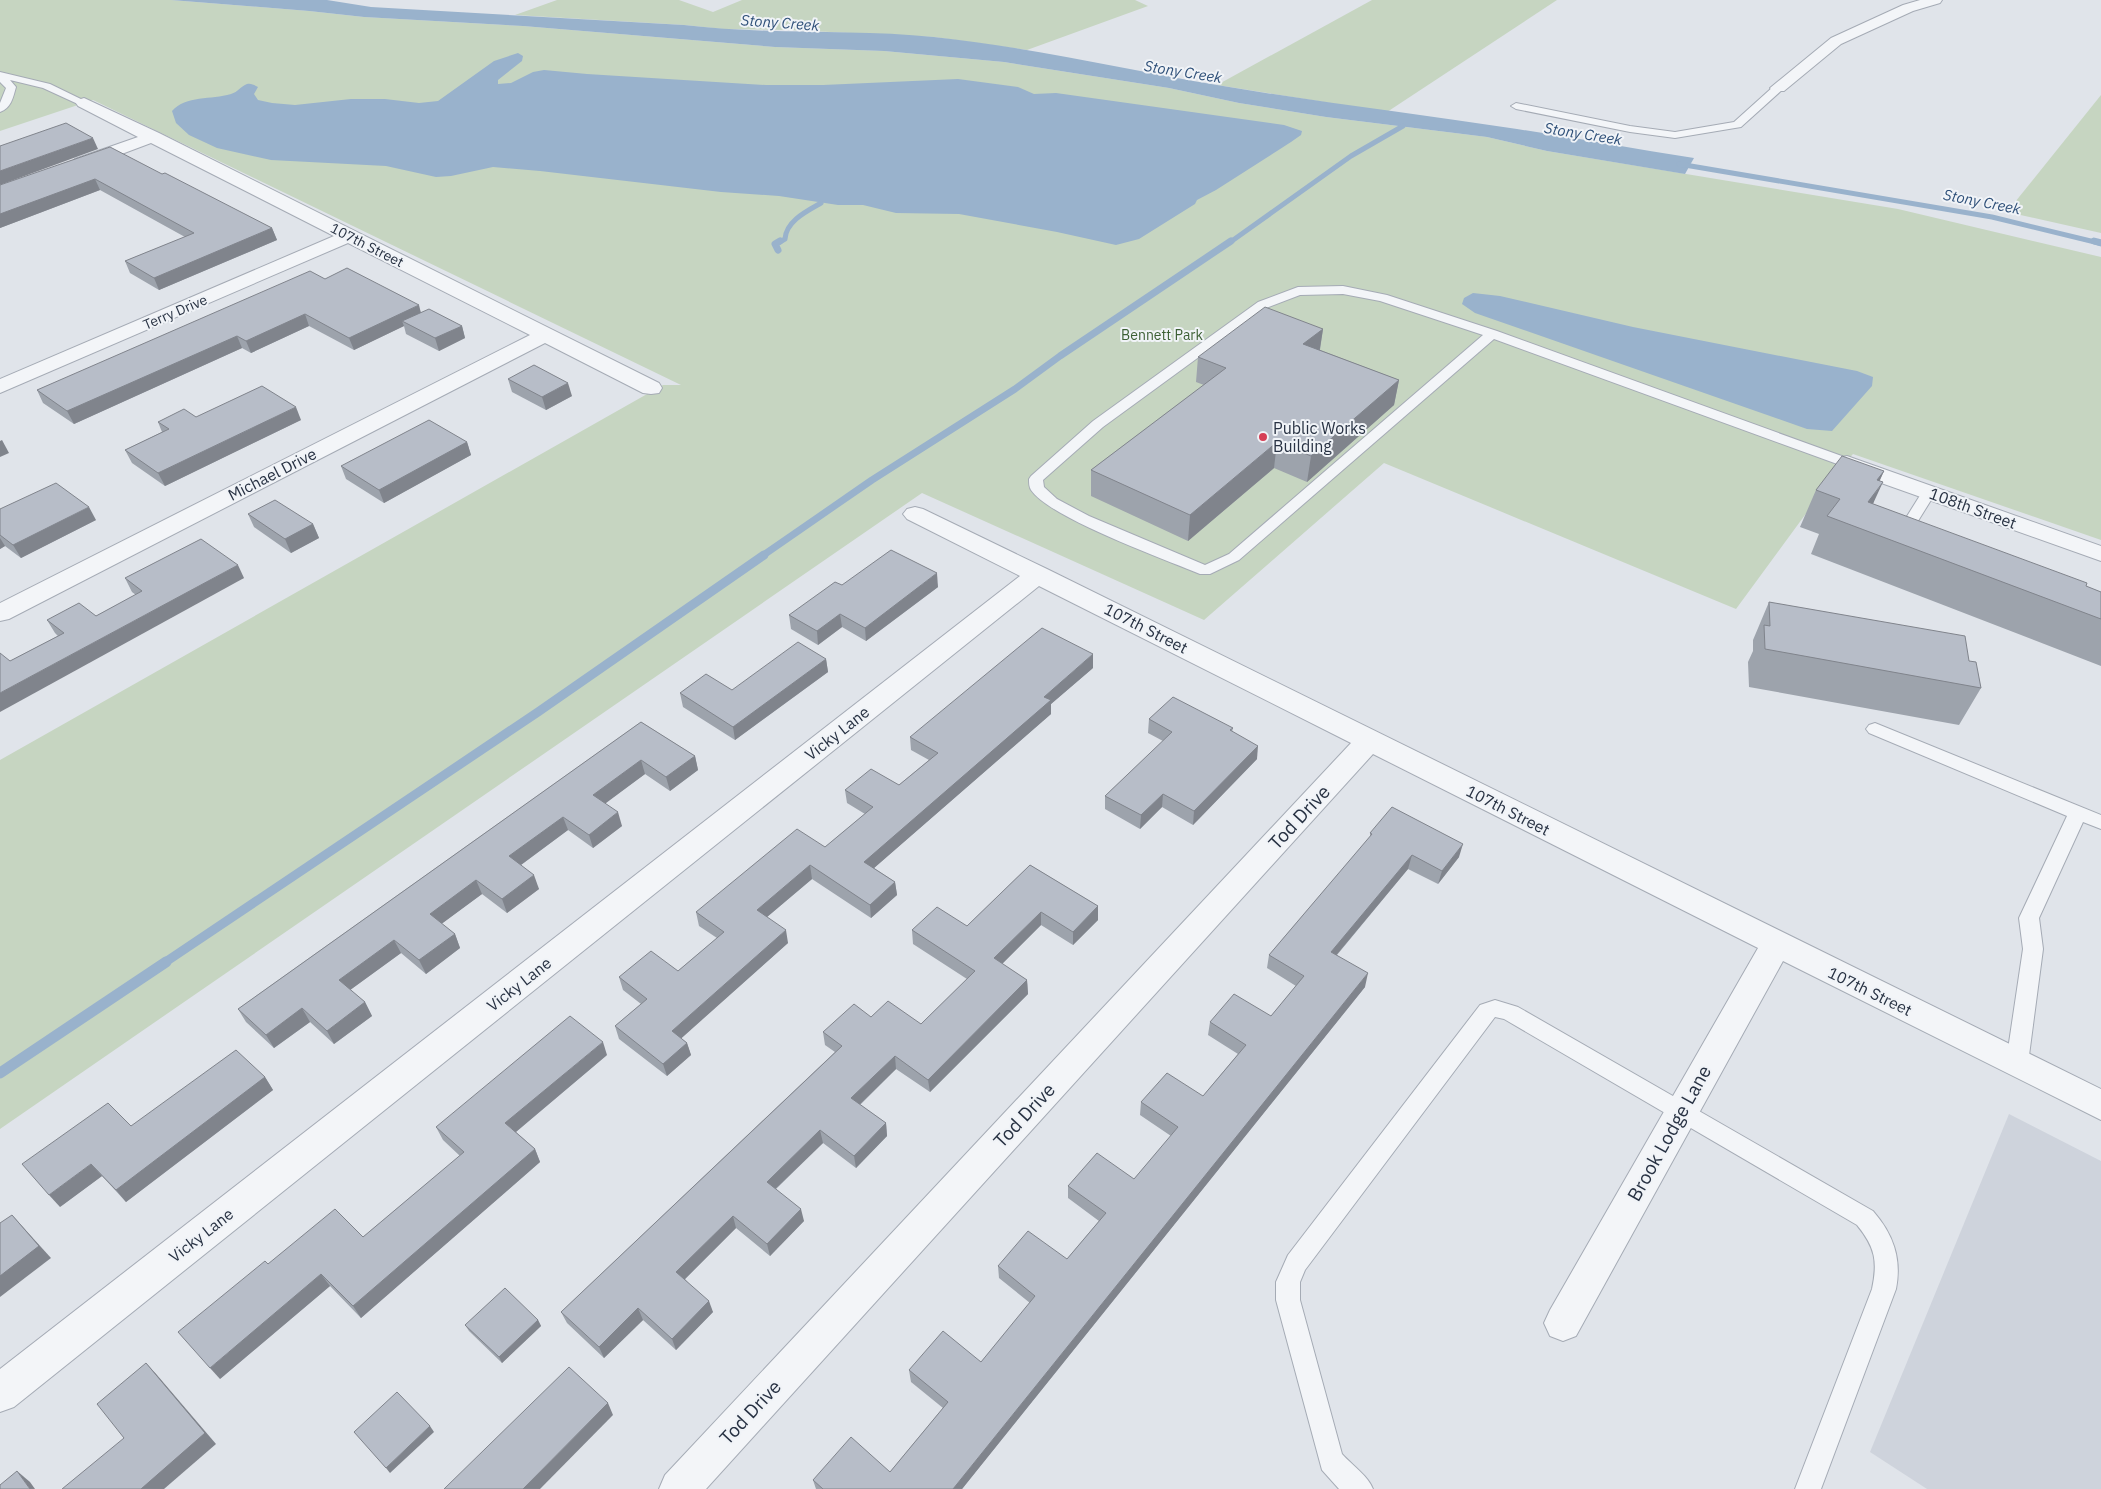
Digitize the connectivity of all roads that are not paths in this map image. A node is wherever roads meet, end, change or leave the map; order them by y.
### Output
1 (1935, 0) edge
2 (0, 76) edge
3 (1778, 88) joint
4 (84, 103) joint
5 (1516, 106) dead end
6 (0, 110) edge
7 (153, 138) junction
8 (66, 169) edge
9 (349, 236) junction
10 (1492, 334) junction
11 (545, 335) junction
12 (0, 387) edge
13 (650, 388) dead end
14 (1845, 462) joint
15 (1929, 492) junction
16 (915, 514) dead end
17 (1924, 544) edge
18 (2101, 554) edge
19 (1038, 574) junction
20 (0, 613) edge
21 (1875, 729) dead end
22 (1370, 740) junction
23 (2078, 813) junction
24 (2101, 822) edge
25 (1776, 944) junction
26 (2017, 1063) junction
27 (2101, 1105) edge
28 (1682, 1111) junction
29 (1563, 1323) dead end
30 (0, 1393) edge
31 (679, 1489) edge
32 (1360, 1489) edge
33 (1808, 1489) edge

1 - 3 street
2 - 4 lane
2 - 6 lane
3 - 5 lane
4 - 7 street, 107th Street
7 - 8 street
7 - 9 street, 107th Street
9 - 11 street, 107th Street
9 - 12 street, Terry Drive
10 - 10 lane
10 - 14 lane
11 - 13 street, 107th Street
11 - 20 street, Michael Drive
14 - 15 street, 108th Street
15 - 17 lane
15 - 18 street, 108th Street
16 - 19 street, 107th Street
19 - 22 street, 107th Street
19 - 30 street, Vicky Lane
21 - 23 lane
22 - 25 street, 107th Street
22 - 31 street, Tod Drive
23 - 24 lane
23 - 26 lane
25 - 26 street, 107th Street
25 - 28 street, Brook Lodge Lane
26 - 27 street, 107th Street
28 - 29 street, Brook Lodge Lane
28 - 32 lane
28 - 33 lane

